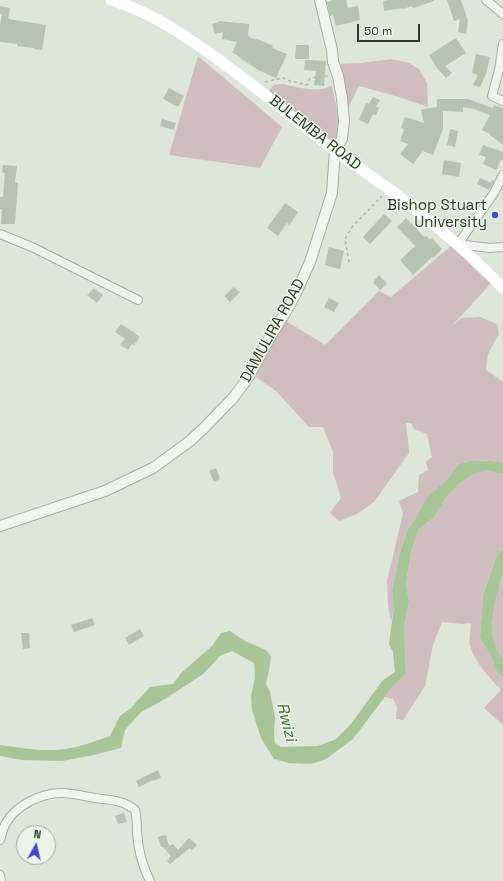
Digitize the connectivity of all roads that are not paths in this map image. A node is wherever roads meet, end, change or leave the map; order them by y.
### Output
1 (111, 0) edge
2 (320, 0) edge
3 (486, 0) edge
4 (503, 14) edge
5 (503, 44) edge
6 (503, 101) edge
7 (335, 150) junction
8 (503, 175) edge
9 (0, 234) edge
10 (458, 244) junction
11 (503, 247) edge
12 (503, 288) edge
13 (138, 300) dead end
14 (0, 526) edge
15 (0, 840) edge
16 (0, 875) edge
17 (1, 881) edge
18 (150, 881) edge

1 - 7 main road, BULEMBA ROAD
2 - 7 street, DAMULIRA ROAD
3 - 4 street
5 - 6 street
7 - 10 main road, BULEMBA ROAD
7 - 14 street, DAMULIRA ROAD
8 - 10 street
9 - 13 street
10 - 11 street
10 - 12 main road, BULEMBA ROAD
15 - 18 street
16 - 17 street

